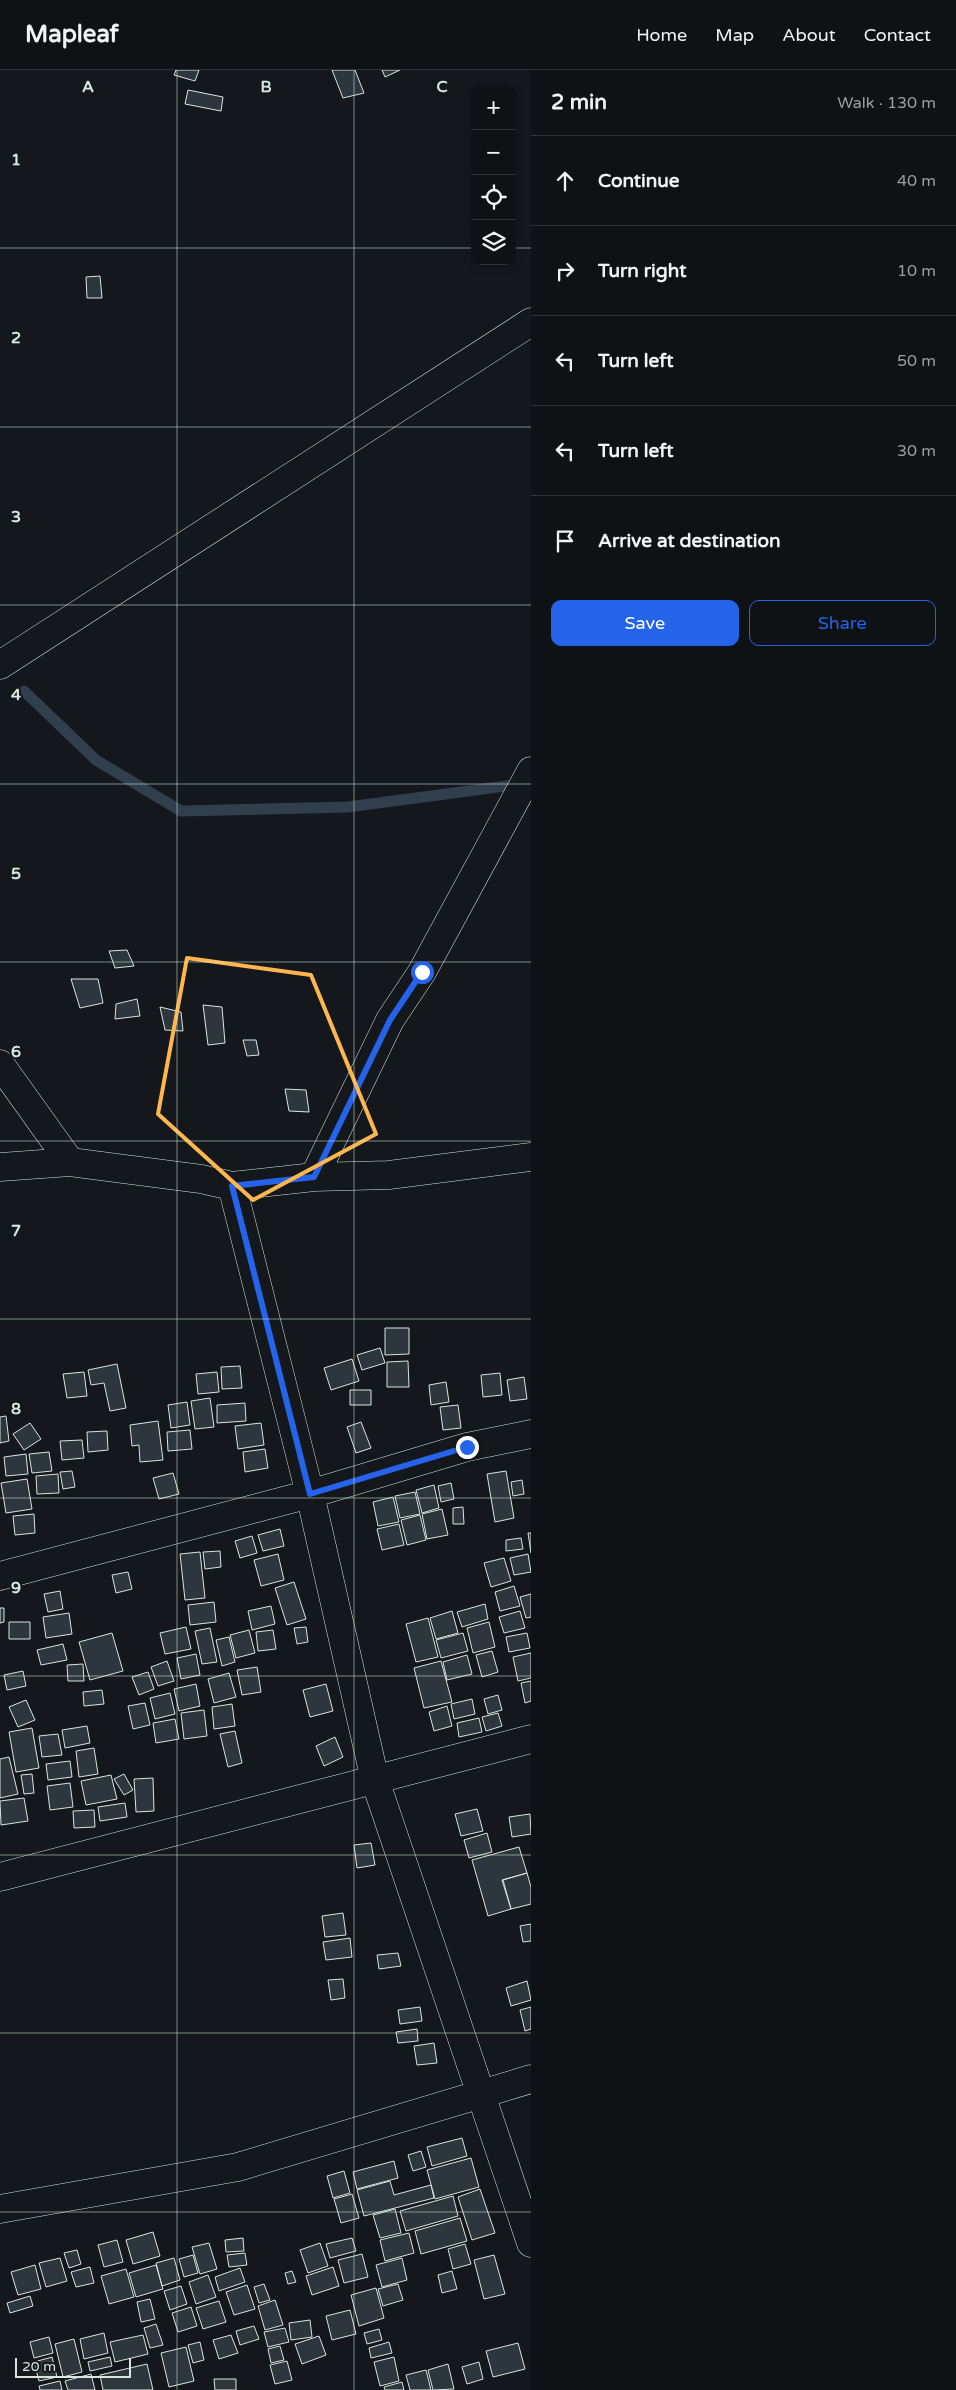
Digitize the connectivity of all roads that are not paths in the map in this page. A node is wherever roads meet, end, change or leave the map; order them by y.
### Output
1 (531, 322) edge
2 (0, 665) edge
3 (529, 780) edge
4 (0, 1064) edge
5 (531, 1157) edge
6 (70, 1162) junction
7 (0, 1167) edge
8 (314, 1177) junction
9 (232, 1186) junction
10 (531, 1434) edge
11 (310, 1494) junction
12 (0, 1576) edge
13 (531, 1739) edge
14 (375, 1780) junction
15 (0, 1877) edge
16 (531, 2079) edge
17 (483, 2095) junction
18 (0, 2209) edge
19 (531, 2243) edge

1 - 2 street
3 - 8 street
4 - 6 street
5 - 8 street
6 - 7 street
6 - 9 street
8 - 9 street
9 - 11 street
10 - 11 street
11 - 12 street
11 - 14 street
13 - 14 street
14 - 15 street
14 - 17 street
16 - 17 street
17 - 18 street
17 - 19 street

